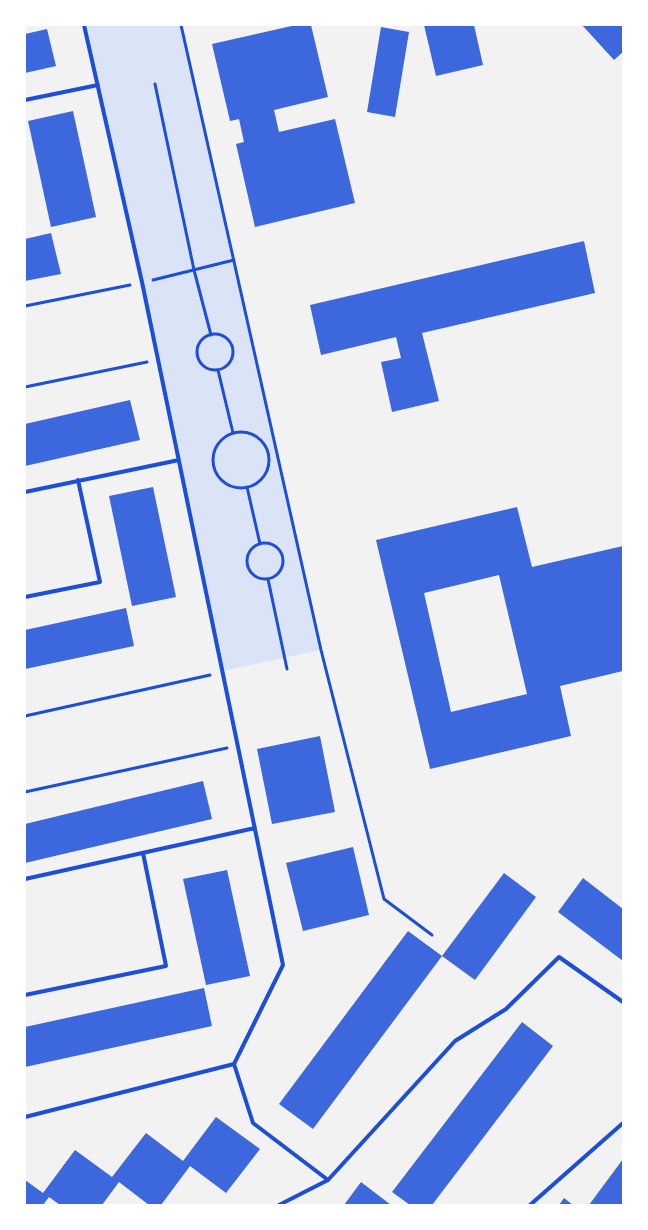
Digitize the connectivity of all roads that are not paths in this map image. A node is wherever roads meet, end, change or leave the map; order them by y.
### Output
1 (84, 25) edge
2 (98, 85) junction
3 (25, 100) edge
4 (179, 460) junction
5 (78, 480) junction
6 (25, 492) edge
7 (25, 597) edge
8 (255, 828) junction
9 (143, 853) junction
10 (25, 879) edge
11 (25, 995) edge
12 (623, 1002) edge
13 (234, 1064) junction
14 (25, 1117) edge
15 (623, 1124) edge
16 (328, 1180) junction
17 (278, 1205) edge
18 (530, 1205) edge

1 - 2 lane
2 - 3 lane
2 - 4 lane
4 - 5 lane
4 - 8 lane
5 - 6 lane
5 - 7 lane
8 - 9 lane
8 - 13 lane
9 - 10 lane
9 - 11 lane
12 - 16 lane
13 - 14 lane
13 - 16 lane
15 - 18 lane
16 - 17 lane

